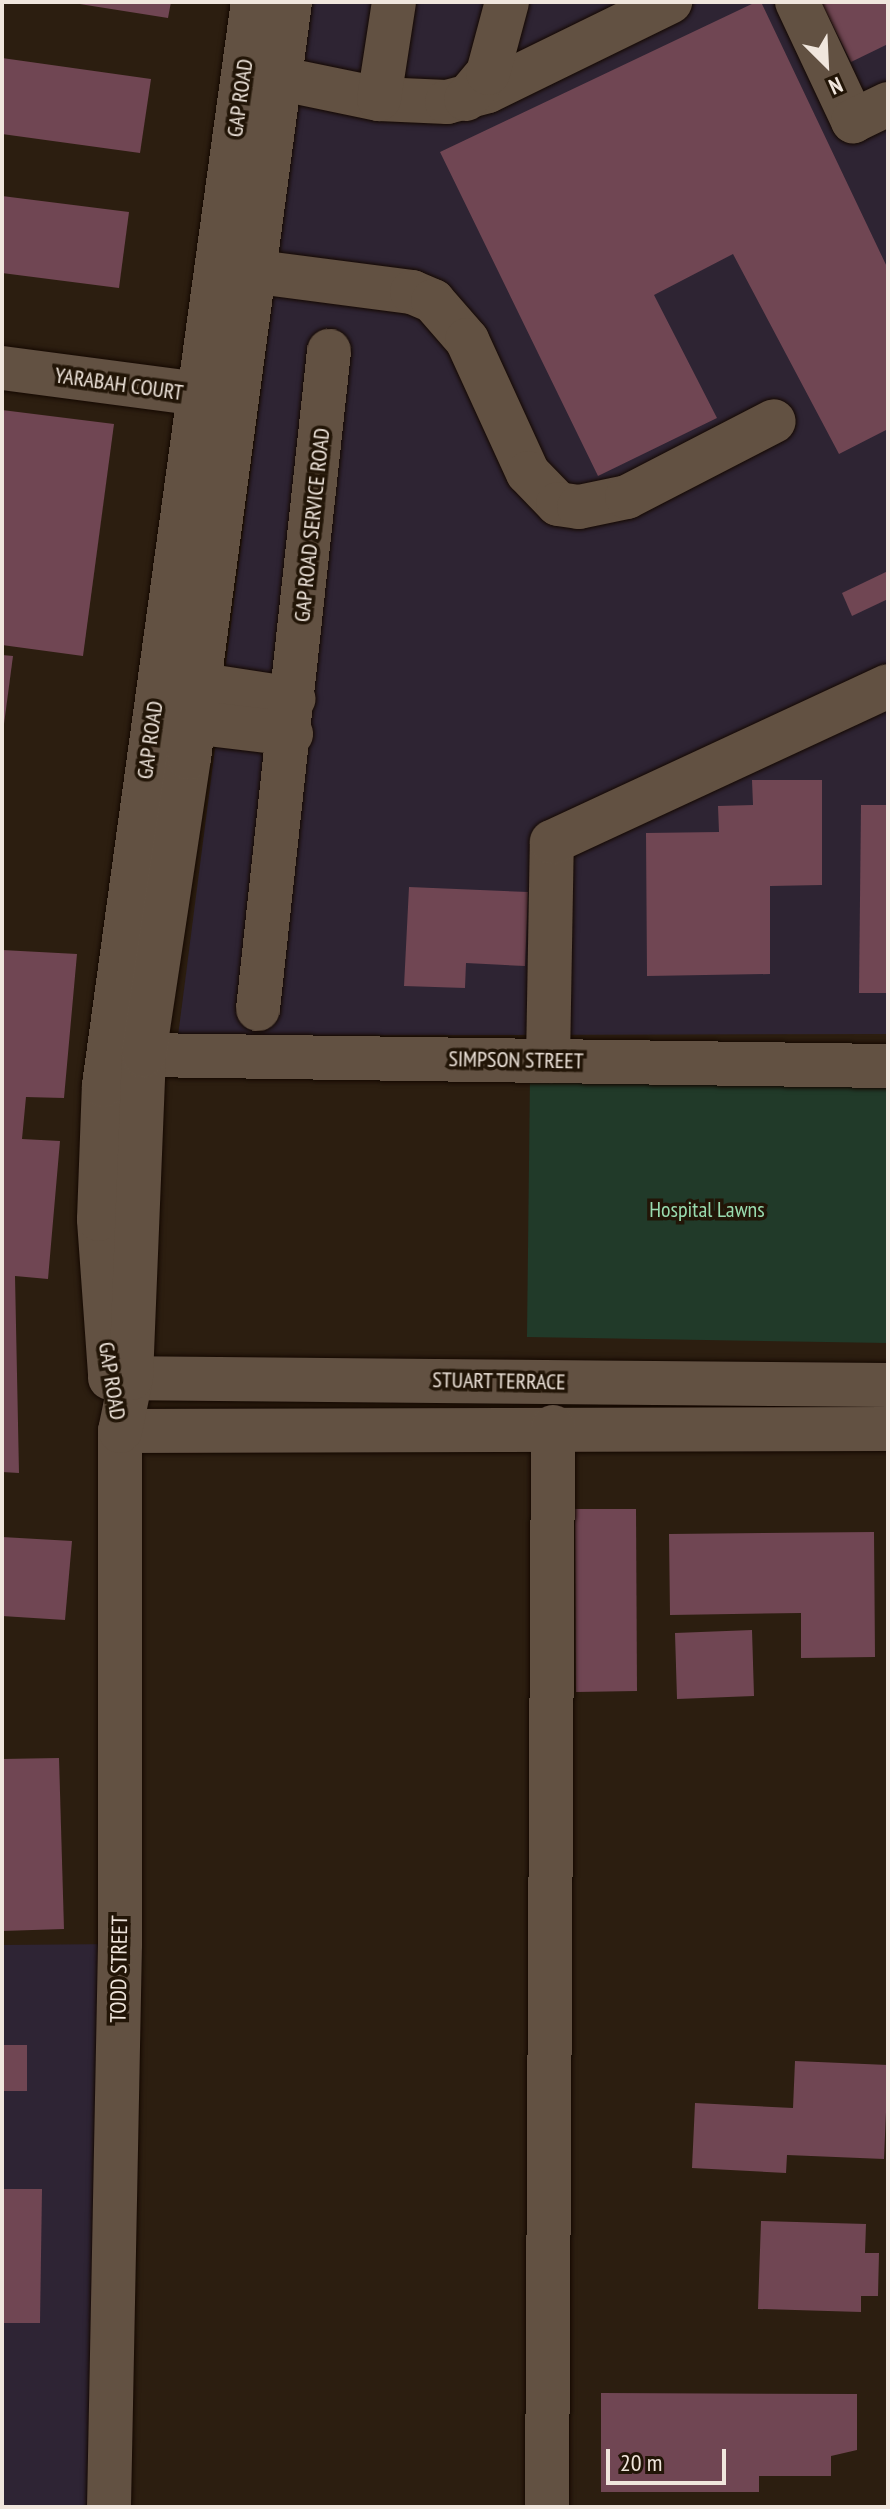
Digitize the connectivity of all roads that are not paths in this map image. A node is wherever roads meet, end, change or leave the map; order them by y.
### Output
1 (253, 2) edge
2 (290, 2) edge
3 (394, 2) edge
4 (507, 2) edge
5 (797, 2) edge
6 (658, 5) edge
7 (262, 75) junction
8 (379, 99) junction
9 (466, 99) junction
10 (888, 104) edge
11 (236, 269) junction
12 (329, 351) dead end
13 (2, 368) edge
14 (217, 397) junction
15 (774, 421) dead end
16 (888, 686) edge
17 (176, 701) junction
18 (292, 716) junction
19 (258, 1009) dead end
20 (144, 1055) junction
21 (548, 1061) junction
22 (888, 1066) edge
23 (121, 1378) junction
24 (888, 1385) edge
25 (553, 1427) junction
26 (888, 1429) edge
27 (120, 1431) junction
28 (109, 2507) edge
29 (547, 2507) edge

1 - 7 street, GAP ROAD
2 - 7 street, GAP ROAD
3 - 8 street
4 - 9 street
5 - 10 street
6 - 9 street
7 - 8 street
7 - 11 street, GAP ROAD
8 - 9 street
11 - 14 street, GAP ROAD
11 - 15 street
12 - 18 street, GAP ROAD SERVICE ROAD
13 - 14 street, YARABAH COURT
14 - 17 street, GAP ROAD
16 - 21 street
17 - 18 street
17 - 20 street, GAP ROAD
17 - 23 street, GAP ROAD
18 - 19 street, GAP ROAD SERVICE ROAD
20 - 21 street, SIMPSON STREET
20 - 23 street, GAP ROAD
21 - 22 street, SIMPSON STREET
23 - 24 street, STUART TERRACE
23 - 27 street, GAP ROAD
25 - 26 street, STUART TERRACE
25 - 27 street, STUART TERRACE
25 - 29 street
27 - 28 street, TODD STREET

